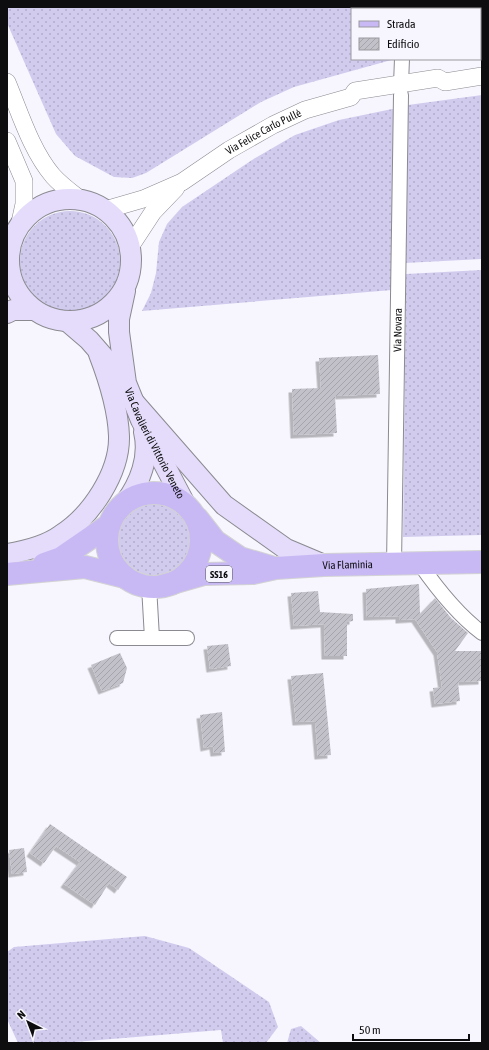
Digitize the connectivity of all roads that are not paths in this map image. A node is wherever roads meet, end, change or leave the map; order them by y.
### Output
1 (402, 60) edge
2 (482, 76) edge
3 (7, 82) edge
4 (401, 89) junction
5 (7, 141) edge
6 (182, 182) junction
7 (81, 200) junction
8 (104, 210) junction
9 (18, 227) junction
10 (130, 247) junction
11 (8, 266) edge
12 (127, 282) junction
13 (34, 310) junction
14 (7, 313) edge
15 (68, 322) junction
16 (99, 354) junction
17 (126, 383) junction
18 (133, 401) junction
19 (141, 420) junction
20 (125, 502) junction
21 (188, 508) junction
22 (109, 525) junction
23 (482, 562) edge
24 (394, 564) junction
25 (420, 564) junction
26 (324, 565) junction
27 (9, 568) edge
28 (276, 568) junction
29 (125, 577) junction
30 (156, 586) junction
31 (482, 633) edge
32 (117, 638) dead end
33 (152, 638) junction
34 (187, 638) dead end

1 - 4 street, Via Novara
2 - 4 street, Via Felice Carlo Pullè
3 - 7 street
4 - 6 street, Via Felice Carlo Pullè
4 - 24 street, Via Novara
5 - 9 street
6 - 8 street, Via Felice Carlo Pullè
6 - 10 street, Via Felice Carlo Pullè
7 - 8 main road
7 - 9 main road
8 - 10 main road
9 - 11 main road
10 - 12 main road
11 - 13 main road
12 - 15 main road
12 - 17 main road
13 - 14 main road
13 - 15 main road
15 - 16 main road
16 - 17 main road
16 - 27 main road
17 - 18 main road, Via Cavalieri di Vittorio Veneto
18 - 19 main road, Via Cavalieri di Vittorio Veneto
18 - 26 main road
19 - 20 main road
19 - 21 main road, Via Cavalieri di Vittorio Veneto
20 - 21 main road
20 - 22 main road
21 - 28 main road, Via Flaminia
21 - 30 main road
22 - 27 main road
22 - 29 main road
23 - 25 main road, Via Flaminia / SS16
24 - 25 main road, Via Flaminia / SS16
24 - 26 main road, Via Flaminia / SS16
25 - 31 street
26 - 28 main road, Via Flaminia / SS16
27 - 29 main road
28 - 30 main road, Via Flaminia / SS16
29 - 30 main road
30 - 33 street
32 - 33 street
33 - 34 street

